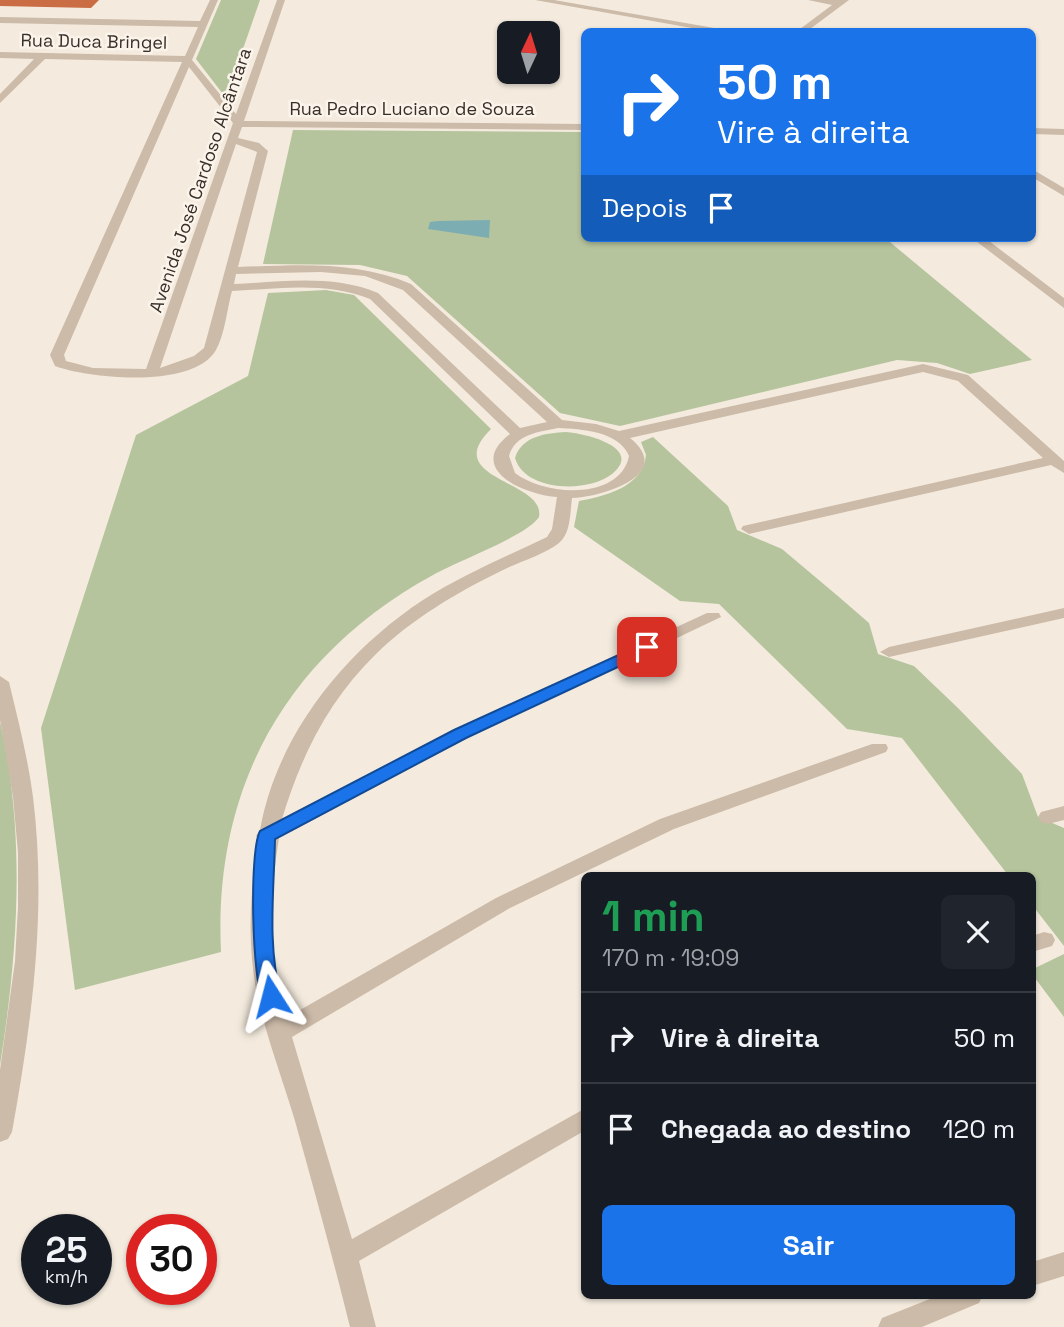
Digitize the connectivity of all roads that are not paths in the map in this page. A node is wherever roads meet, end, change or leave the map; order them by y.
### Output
1 (214, 0) edge
2 (281, 0) edge
3 (812, 0) edge
4 (547, 1) edge
5 (842, 2) edge
6 (0, 20) edge
7 (203, 24) junction
8 (709, 28) edge
9 (806, 28) edge
10 (0, 55) edge
11 (42, 56) junction
12 (187, 59) junction
13 (0, 100) edge
14 (239, 124) junction
15 (581, 127) edge
16 (1036, 131) edge
17 (1064, 132) edge
18 (232, 140) junction
19 (1036, 175) edge
20 (1064, 193) edge
21 (983, 242) edge
22 (231, 271) junction
23 (226, 288) junction
24 (1064, 304) edge
25 (152, 371) junction
26 (558, 424) junction
27 (518, 435) junction
28 (618, 436) junction
29 (1059, 465) edge
30 (565, 494) junction
31 (750, 529) dead end
32 (1064, 613) edge
33 (713, 617) dead end
34 (889, 652) dead end
35 (0, 682) edge
36 (880, 747) dead end
37 (266, 836) junction
38 (281, 1032) junction
39 (581, 1121) edge
40 (0, 1132) edge
41 (345, 1256) junction
42 (1064, 1264) edge
43 (1036, 1273) edge
44 (960, 1299) edge
45 (363, 1327) edge
46 (891, 1327) edge

1 - 7 street
2 - 14 street, Avenida José Cardoso Alcântara
3 - 5 street
4 - 8 street
5 - 9 street
6 - 7 street
7 - 12 street
10 - 11 street, Rua Duca Bringel
11 - 12 street, Rua Duca Bringel
11 - 13 street
12 - 14 street
12 - 25 street
14 - 15 street, Rua Pedro Luciano de Souza
14 - 18 street, Avenida José Cardoso Alcântara
16 - 17 street
18 - 22 street
18 - 25 street, Avenida José Cardoso Alcântara
19 - 20 street
21 - 24 street
22 - 23 street
22 - 26 street
23 - 25 street
23 - 27 street
26 - 27 street
26 - 28 street
27 - 30 street
28 - 29 street
28 - 30 street
29 - 31 street
30 - 37 street
32 - 34 street
33 - 37 street
35 - 40 street
36 - 38 street
37 - 38 street
38 - 41 street
39 - 41 street
41 - 45 street
42 - 43 street
44 - 46 street

